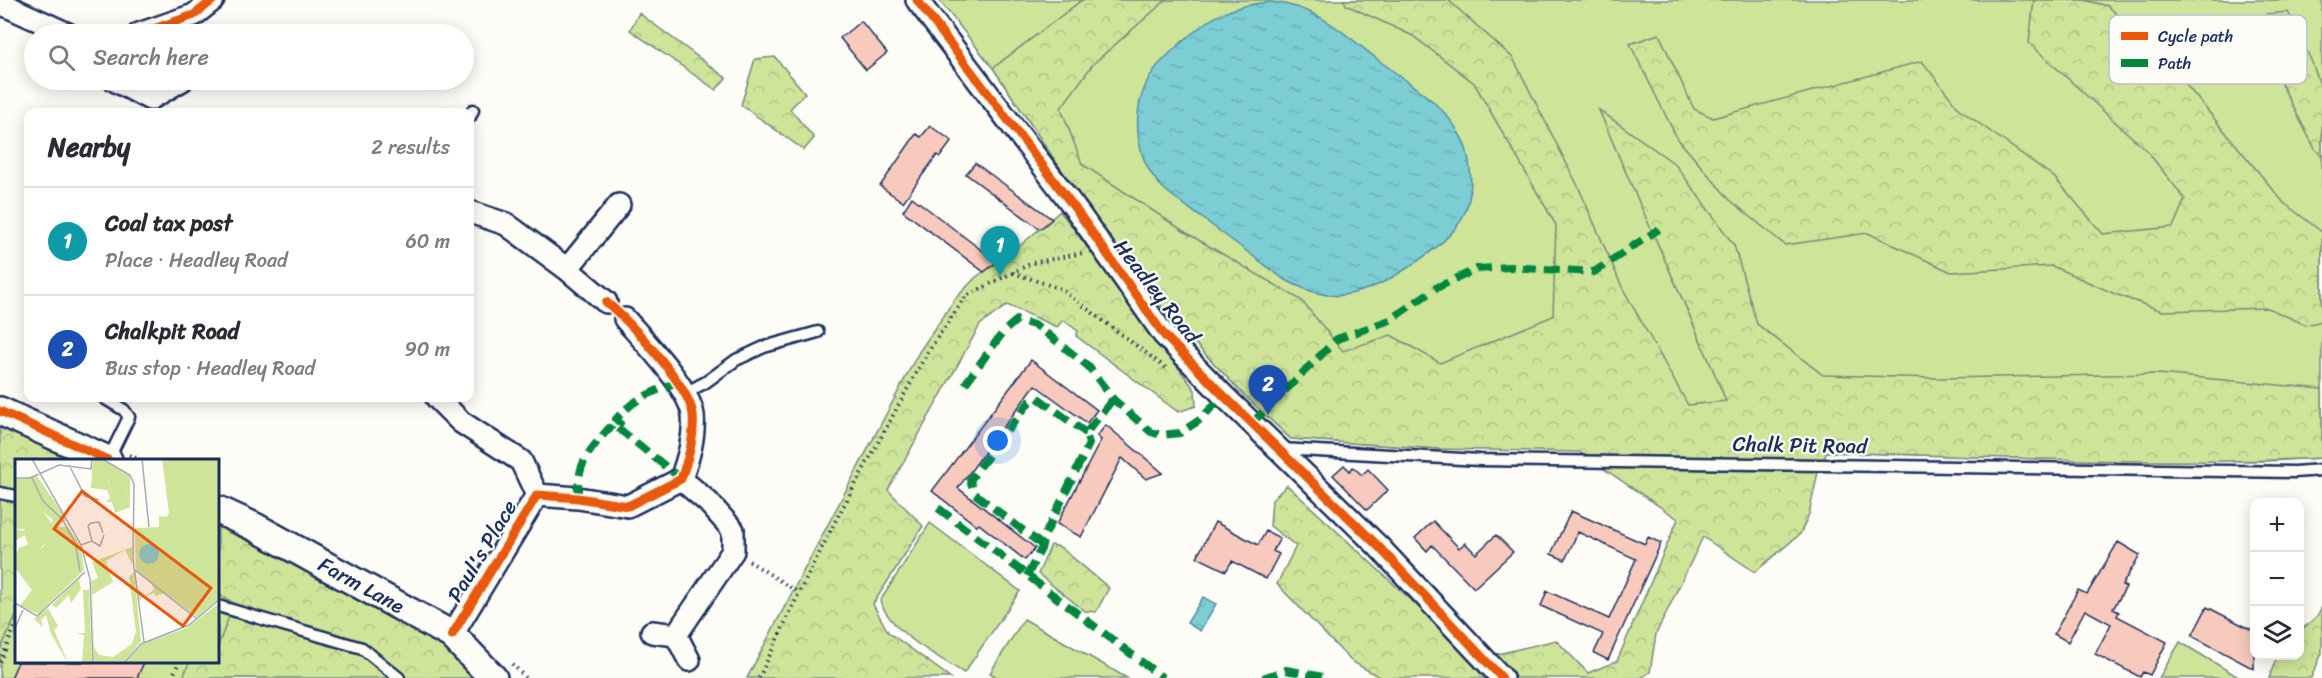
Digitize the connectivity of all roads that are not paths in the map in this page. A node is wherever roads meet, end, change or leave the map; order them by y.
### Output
1 (213, 0) edge
2 (917, 0) edge
3 (0, 3) edge
4 (46, 24) edge
5 (196, 24) edge
6 (133, 90) edge
7 (165, 90) edge
8 (619, 205) dead end
9 (474, 213) edge
10 (567, 269) junction
11 (606, 302) dead end
12 (625, 319) dead end
13 (818, 332) dead end
14 (685, 393) junction
15 (111, 402) edge
16 (441, 402) edge
17 (0, 411) edge
18 (1278, 449) junction
19 (106, 459) edge
20 (108, 459) edge
21 (2322, 470) edge
22 (681, 479) junction
23 (0, 493) edge
24 (537, 495) junction
25 (15, 496) edge
26 (219, 510) edge
27 (219, 606) edge
28 (652, 632) dead end
29 (452, 635) junction
30 (676, 635) junction
31 (689, 660) dead end
32 (399, 678) edge
33 (493, 678) edge
34 (1502, 678) edge

1 - 5 street
2 - 18 street, Headley Road
3 - 4 street
6 - 7 street
8 - 10 street
9 - 10 street
10 - 11 street
12 - 14 street
13 - 14 lane
14 - 22 street
15 - 20 lane
16 - 24 street, Paul's Place
17 - 19 street
18 - 21 lane, Chalk Pit Road
18 - 34 street, Headley Road
22 - 24 street, Paul's Place
22 - 30 street
23 - 25 lane
24 - 29 street, Paul's Place
26 - 29 street, Farm Lane
27 - 32 lane
28 - 30 street
29 - 33 street, Farm Lane
30 - 31 street

